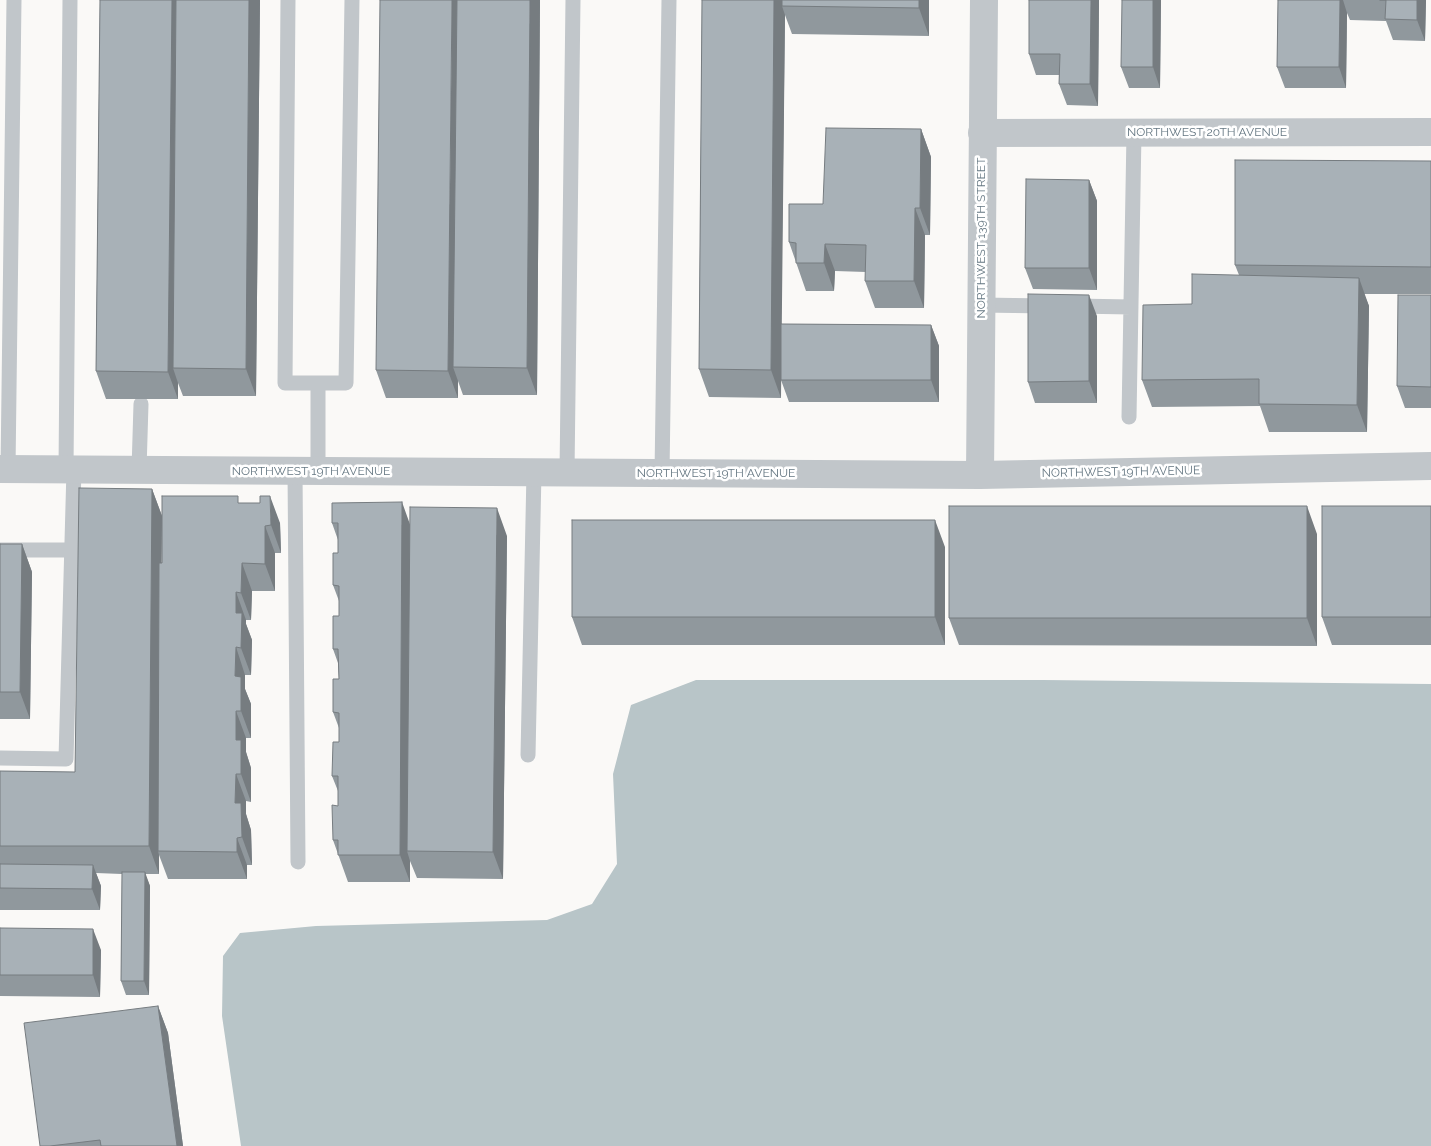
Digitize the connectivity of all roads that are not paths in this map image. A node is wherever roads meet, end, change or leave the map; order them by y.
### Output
1 (14, 0) edge
2 (70, 0) edge
3 (288, 0) edge
4 (352, 0) edge
5 (573, 0) edge
6 (669, 0) edge
7 (984, 0) edge
8 (1431, 132) edge
9 (982, 133) junction
10 (1134, 133) junction
11 (981, 305) junction
12 (1131, 307) junction
13 (318, 383) junction
14 (141, 404) dead end
15 (1129, 417) dead end
16 (1431, 466) edge
17 (4, 469) edge
18 (70, 469) junction
19 (138, 470) junction
20 (306, 471) junction
21 (534, 472) junction
22 (566, 472) junction
23 (662, 473) junction
24 (980, 475) junction
25 (0, 550) edge
26 (72, 550) junction
27 (528, 755) dead end
28 (0, 758) edge
29 (298, 862) dead end

1 - 17 lane
2 - 18 lane
3 - 13 lane
4 - 13 lane
5 - 22 lane
6 - 23 lane
7 - 9 street, NORTHWEST 139TH STREET
8 - 10 street, NORTHWEST 20TH AVENUE
9 - 10 street, NORTHWEST 20TH AVENUE
9 - 11 street, NORTHWEST 139TH STREET
10 - 12 lane
11 - 12 lane
11 - 24 street, NORTHWEST 139TH STREET
12 - 15 lane
13 - 20 lane
14 - 19 lane
16 - 24 street, NORTHWEST 19TH AVENUE
17 - 18 street, NORTHWEST 19TH AVENUE
18 - 19 street, NORTHWEST 19TH AVENUE
18 - 26 lane
19 - 20 street, NORTHWEST 19TH AVENUE
20 - 21 street, NORTHWEST 19TH AVENUE
20 - 29 lane
21 - 22 street, NORTHWEST 19TH AVENUE
21 - 27 lane
22 - 23 street, NORTHWEST 19TH AVENUE
23 - 24 street, NORTHWEST 19TH AVENUE
25 - 26 lane
26 - 28 lane

